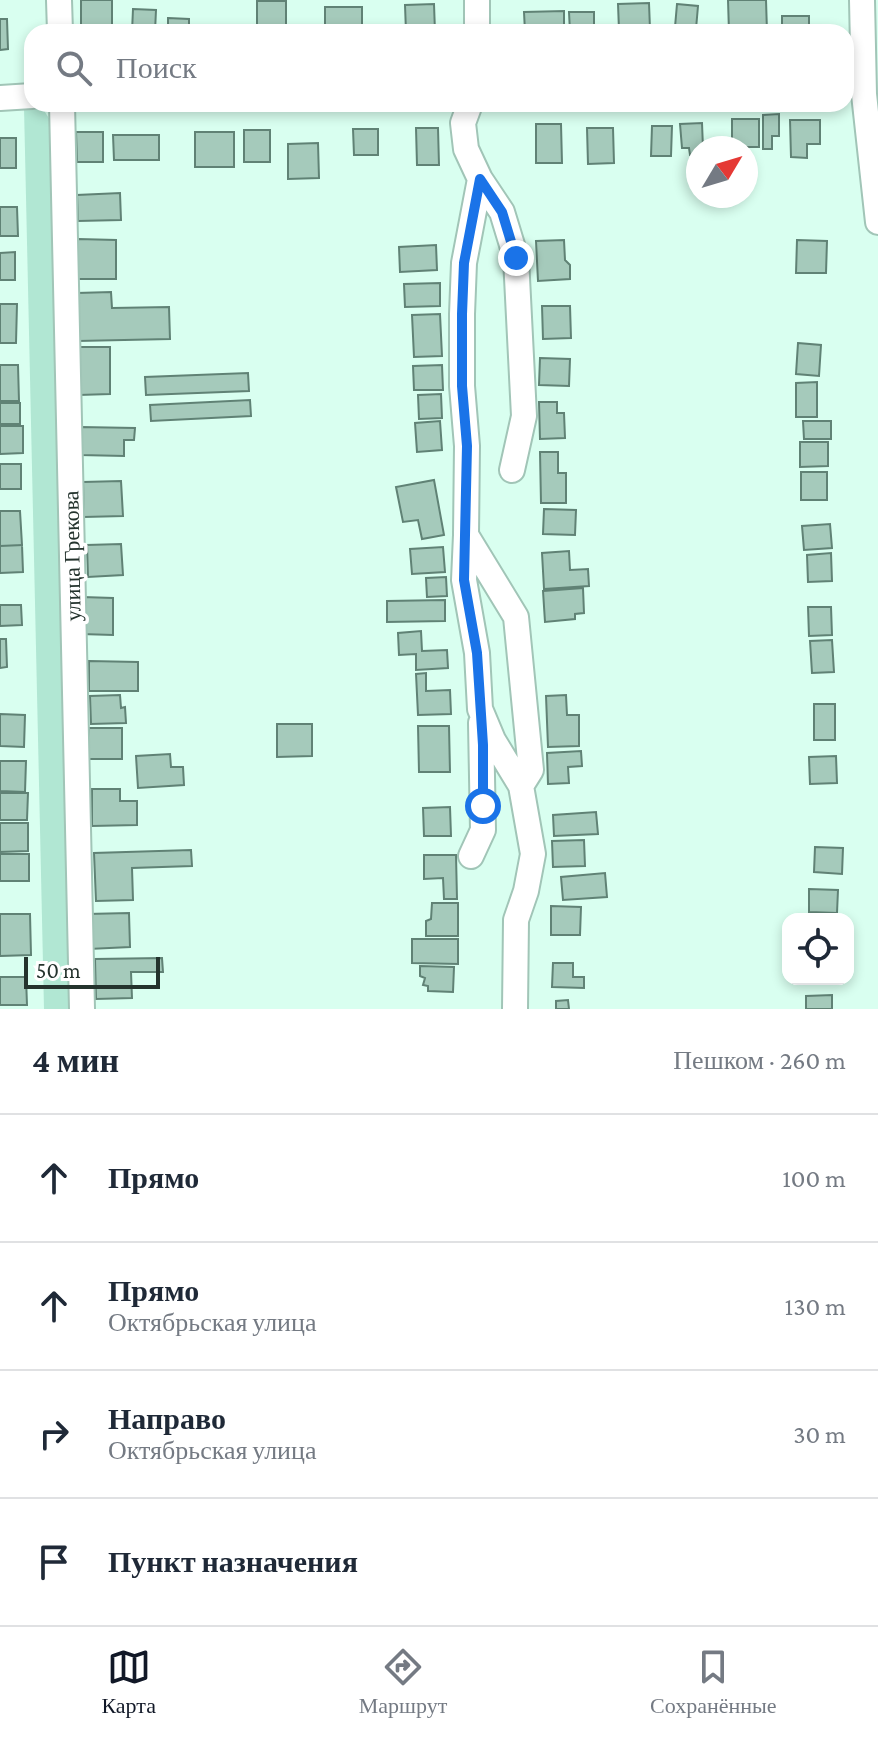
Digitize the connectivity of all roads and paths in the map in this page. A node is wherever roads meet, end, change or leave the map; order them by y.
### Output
1 (59, 0) edge
2 (477, 0) edge
3 (862, 0) edge
4 (60, 24) edge
5 (477, 24) edge
6 (863, 94) edge
7 (24, 96) edge
8 (0, 98) edge
9 (62, 112) edge
10 (467, 112) edge
11 (480, 179) junction
12 (878, 222) edge
13 (512, 470) dead end
14 (466, 535) junction
15 (480, 709) junction
16 (521, 786) junction
17 (471, 856) dead end
18 (82, 1009) edge
19 (515, 1009) edge

1 - 4 street
2 - 5 street
3 - 6 street
6 - 12 street
7 - 8 street
9 - 18 street, улица Грекова
10 - 11 street
11 - 13 street
11 - 14 street
14 - 15 street
14 - 16 street
15 - 16 street
15 - 17 street
16 - 19 street

